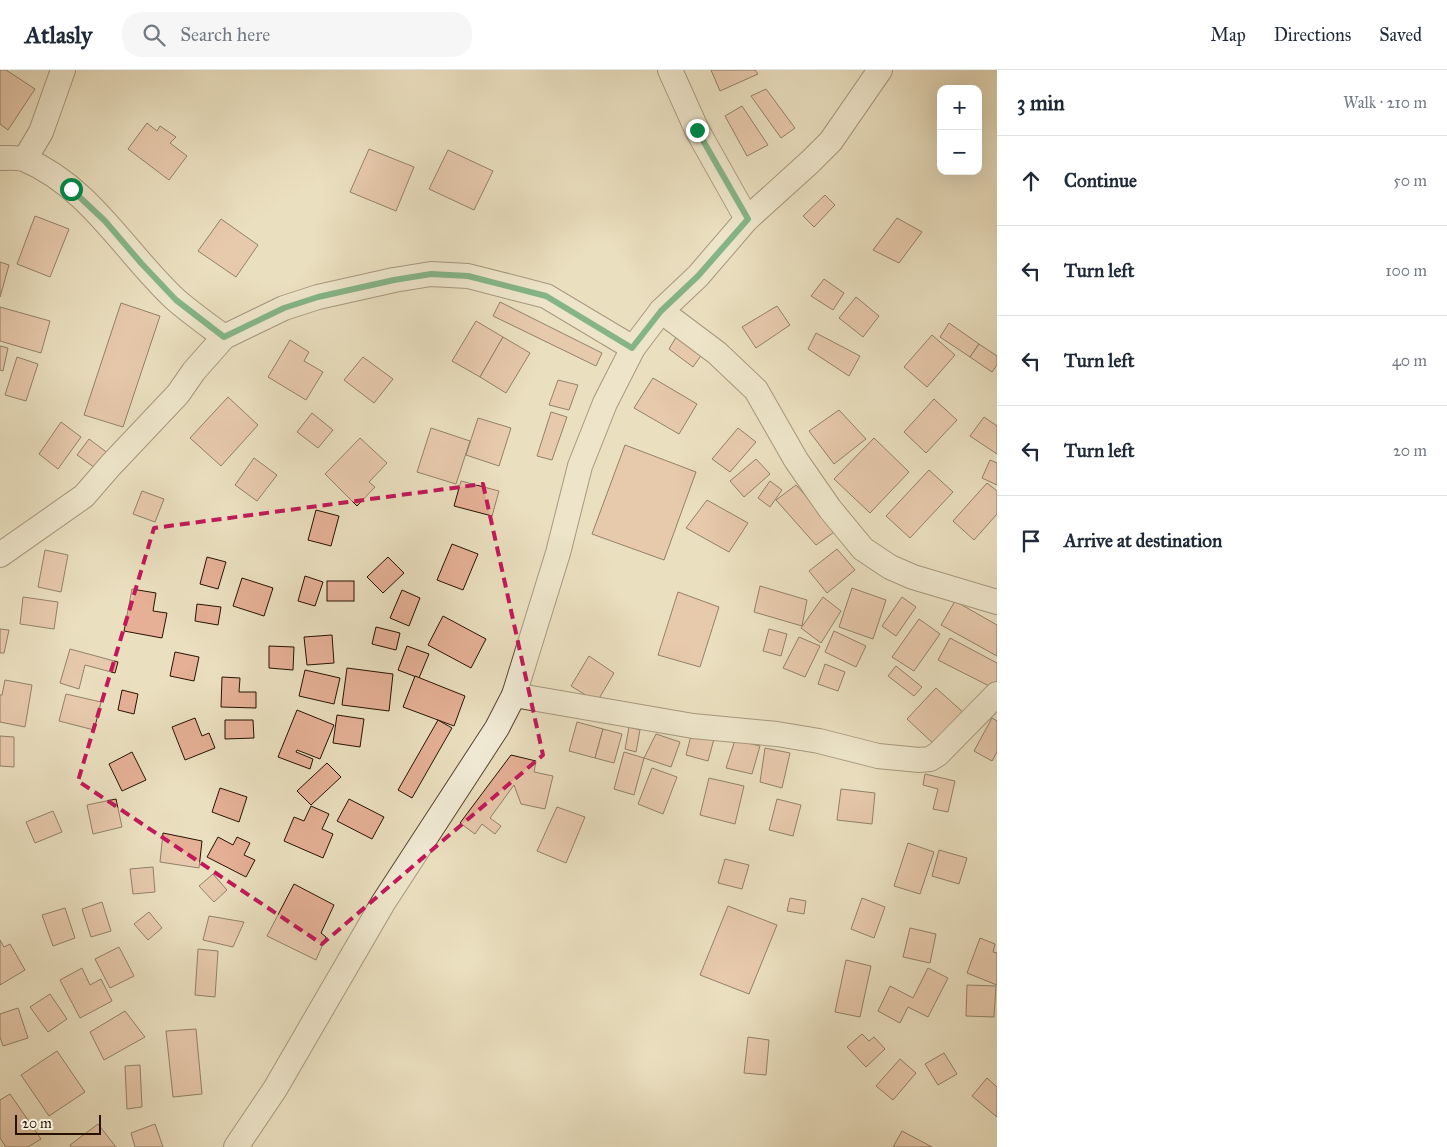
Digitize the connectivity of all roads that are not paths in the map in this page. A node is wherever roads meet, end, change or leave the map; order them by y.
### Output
1 (62, 70) edge
2 (670, 70) edge
3 (880, 70) edge
4 (0, 158) edge
5 (25, 159) junction
6 (748, 219) junction
7 (661, 311) junction
8 (224, 337) junction
9 (632, 348) junction
10 (0, 555) edge
11 (997, 602) edge
12 (514, 695) junction
13 (996, 696) edge
14 (236, 1147) edge

1 - 5 street
2 - 6 street
3 - 6 street
4 - 5 street
5 - 8 street
6 - 7 street
7 - 9 street
7 - 11 street
8 - 9 street
8 - 10 street
9 - 12 street
12 - 13 street
12 - 14 street

